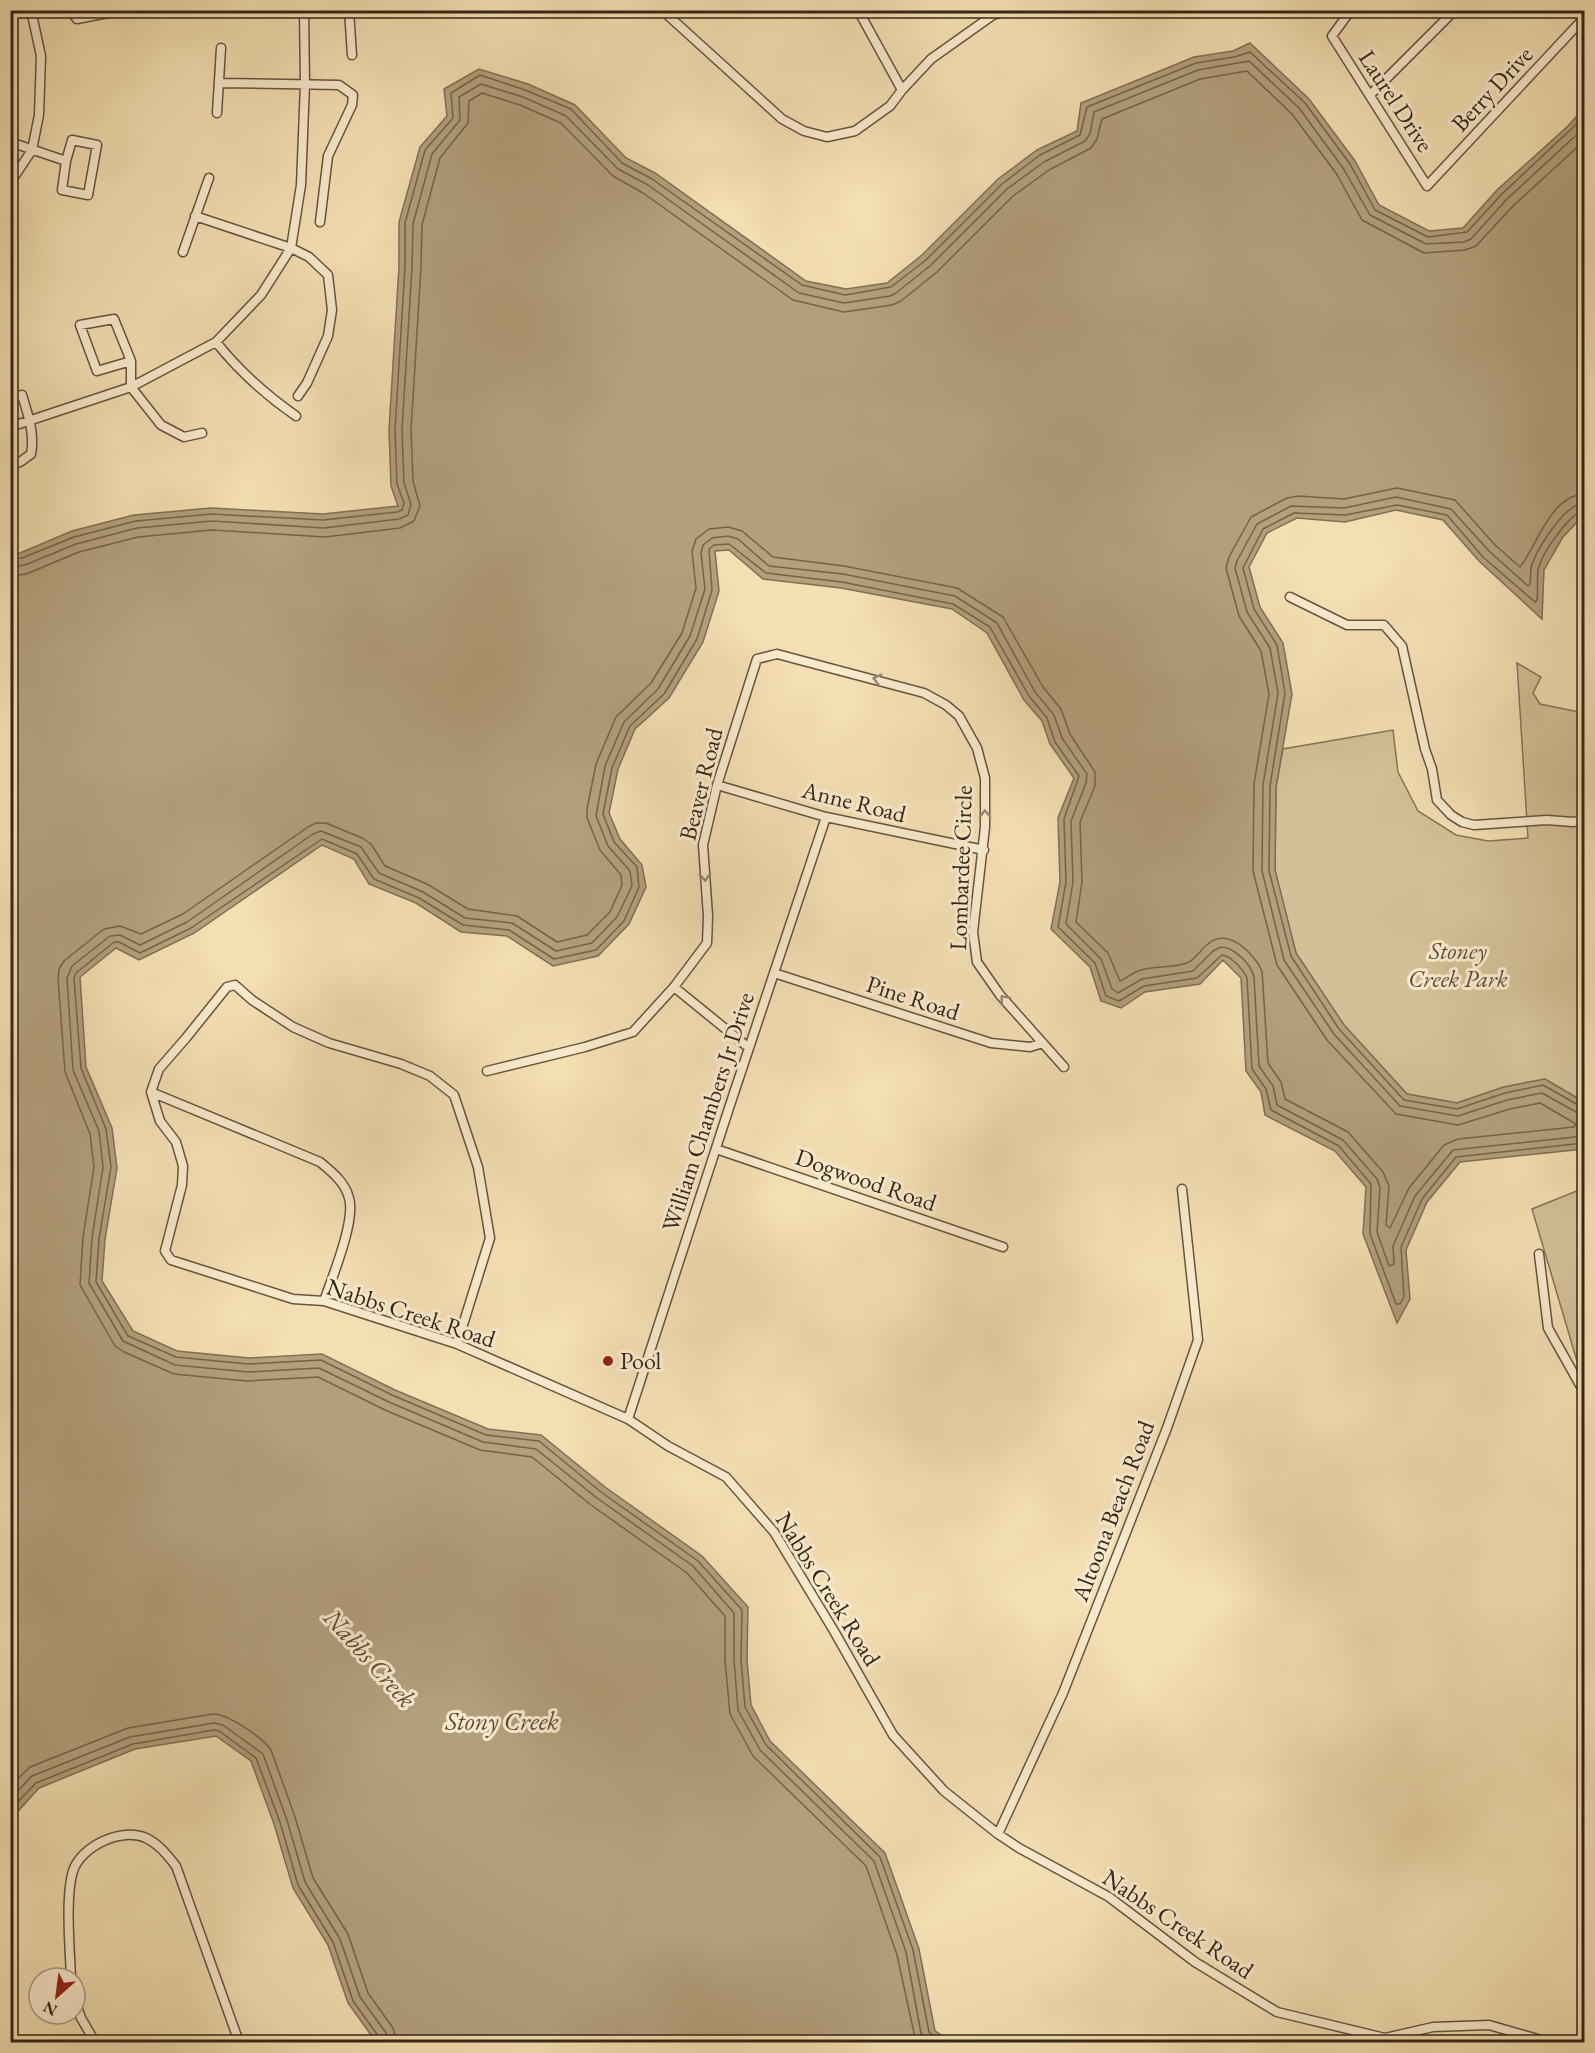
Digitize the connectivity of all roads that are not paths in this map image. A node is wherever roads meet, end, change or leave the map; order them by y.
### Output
1 (41, 10) edge
2 (70, 10) edge
3 (123, 10) edge
4 (325, 10) edge
5 (350, 10) edge
6 (662, 10) edge
7 (858, 10) edge
8 (1007, 10) edge
9 (1351, 10) edge
10 (1455, 10) edge
11 (31, 12) edge
12 (304, 12) edge
13 (992, 13) edge
14 (1584, 18) edge
15 (221, 48) dead end
16 (352, 55) dead end
17 (219, 83) junction
18 (305, 84) junction
19 (902, 90) junction
20 (1370, 95) junction
21 (217, 113) dead end
22 (10, 142) edge
23 (32, 150) junction
24 (66, 161) junction
25 (209, 178) dead end
26 (10, 183) edge
27 (1427, 186) joint
28 (195, 216) junction
29 (320, 222) dead end
30 (291, 248) junction
31 (183, 252) dead end
32 (216, 342) junction
33 (131, 361) junction
34 (131, 387) junction
35 (298, 396) dead end
36 (10, 398) edge
37 (296, 416) dead end
38 (30, 420) junction
39 (10, 427) edge
40 (202, 433) dead end
41 (10, 465) edge
42 (1290, 597) dead end
43 (757, 659) joint
44 (717, 785) junction
45 (826, 817) junction
46 (1584, 820) edge
47 (984, 850) junction
48 (774, 973) junction
49 (674, 987) junction
50 (1043, 1043) junction
51 (749, 1048) junction
52 (1064, 1067) dead end
53 (487, 1071) dead end
54 (151, 1092) junction
55 (716, 1149) junction
56 (1182, 1189) dead end
57 (1003, 1247) dead end
58 (1539, 1254) dead end
59 (324, 1301) junction
60 (457, 1344) junction
61 (1584, 1392) edge
62 (628, 1419) junction
63 (998, 1834) junction
64 (71, 1966) edge
65 (85, 2026) edge
66 (95, 2043) edge
67 (239, 2043) edge
68 (1548, 2043) edge

1 - 11 street
2 - 3 street
4 - 12 street
5 - 16 street
6 - 19 street
7 - 19 street
8 - 13 street
9 - 20 street, Laurel Drive
10 - 20 street
11 - 23 street
12 - 18 street
13 - 19 street
14 - 27 street, Berry Drive
15 - 17 street
17 - 18 street
17 - 21 street
18 - 29 street
18 - 30 street
20 - 27 street, Laurel Drive
22 - 23 street
23 - 24 street
23 - 26 street
24 - 24 street
25 - 28 street
28 - 30 street
28 - 31 street
30 - 32 street
30 - 35 street
32 - 34 street
32 - 37 street
33 - 33 street
33 - 34 street
34 - 38 street
34 - 40 street
36 - 38 street
38 - 39 street
38 - 41 street
42 - 46 street
43 - 44 street, Beaver Road
47 -> 43 street, Lombardee Circle
44 - 45 street, Anne Road
44 -> 49 street, Beaver Road
45 - 47 street, Anne Road
45 - 48 street, William Chambers Jr Drive
50 -> 47 street, Lombardee Circle
48 - 50 street, Pine Road
48 - 51 street, William Chambers Jr Drive
49 - 51 street
49 - 53 street, Beaver Road
50 - 52 street, Lombardee Circle
51 - 55 street, William Chambers Jr Drive
54 - 59 street
54 - 59 street, Nabbs Creek Road
54 - 60 street
55 - 57 street, Dogwood Road
55 - 62 street, William Chambers Jr Drive
56 - 63 street, Altoona Beach Road
58 - 61 street
59 - 60 street, Nabbs Creek Road
60 - 62 street, Nabbs Creek Road
62 - 63 street, Nabbs Creek Road
63 - 68 street, Nabbs Creek Road
64 - 67 street
65 - 66 street

